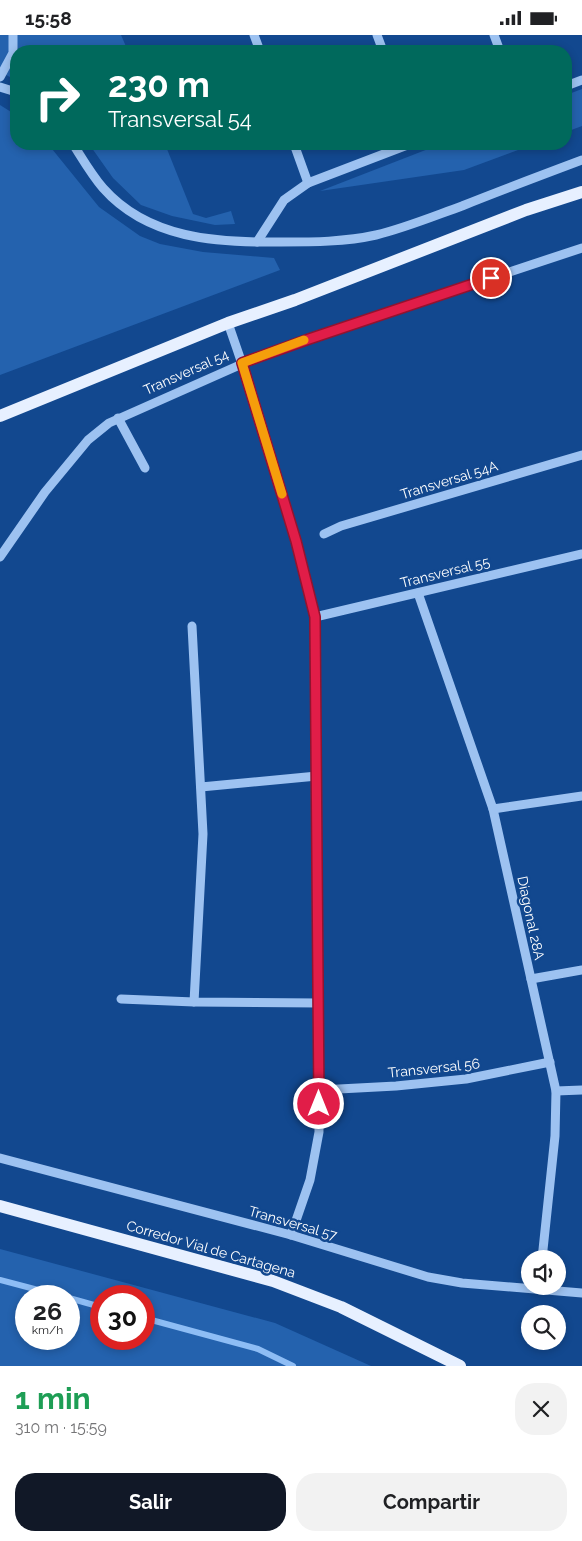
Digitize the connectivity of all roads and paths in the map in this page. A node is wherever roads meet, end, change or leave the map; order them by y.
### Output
1 (10, 59) edge
2 (0, 77) edge
3 (77, 150) edge
4 (296, 150) edge
5 (394, 150) edge
6 (582, 160) edge
7 (308, 183) junction
8 (582, 192) edge
9 (257, 243) junction
10 (582, 248) edge
11 (228, 323) junction
12 (242, 363) junction
13 (0, 416) edge
14 (118, 418) junction
15 (582, 455) edge
16 (145, 468) dead end
17 (324, 534) dead end
18 (582, 553) edge
19 (0, 557) edge
20 (418, 593) junction
21 (315, 617) junction
22 (192, 625) dead end
23 (317, 775) junction
24 (201, 787) junction
25 (582, 796) edge
26 (494, 809) junction
27 (582, 970) edge
28 (531, 979) junction
29 (121, 999) dead end
30 (194, 1002) junction
31 (319, 1003) junction
32 (550, 1063) junction
33 (320, 1090) junction
34 (582, 1090) edge
35 (556, 1091) junction
36 (0, 1157) edge
37 (0, 1206) edge
38 (291, 1235) junction
39 (543, 1250) edge
40 (521, 1287) edge
41 (566, 1291) edge
42 (582, 1293) edge
43 (458, 1365) edge

1 - 2 street
3 - 9 street
4 - 7 street
5 - 7 street
6 - 9 street
7 - 9 street
8 - 11 main road, Transversal 54
10 - 12 street, Transversal 54
11 - 12 street
11 - 13 main road, Transversal 54
12 - 14 street, Transversal 54
12 - 21 street
14 - 16 street
14 - 19 street, Transversal 54
15 - 17 street, Transversal 54A
18 - 20 street, Transversal 55
20 - 21 street, Transversal 55
20 - 26 street, Diagonal 28A
21 - 23 street
22 - 24 street
23 - 24 street
23 - 31 street
24 - 30 street
25 - 26 street
26 - 28 street, Diagonal 28A
27 - 28 street
28 - 32 street, Diagonal 28A
29 - 30 street
30 - 31 street
31 - 33 street
32 - 33 street, Transversal 56
32 - 35 street, Diagonal 28A
33 - 38 street
34 - 35 street
35 - 39 street, Diagonal 28A
36 - 38 street, Transversal 57
37 - 43 main road, Corredor Vial de Cartagena
38 - 40 street, Transversal 57
41 - 42 street, Transversal 57

